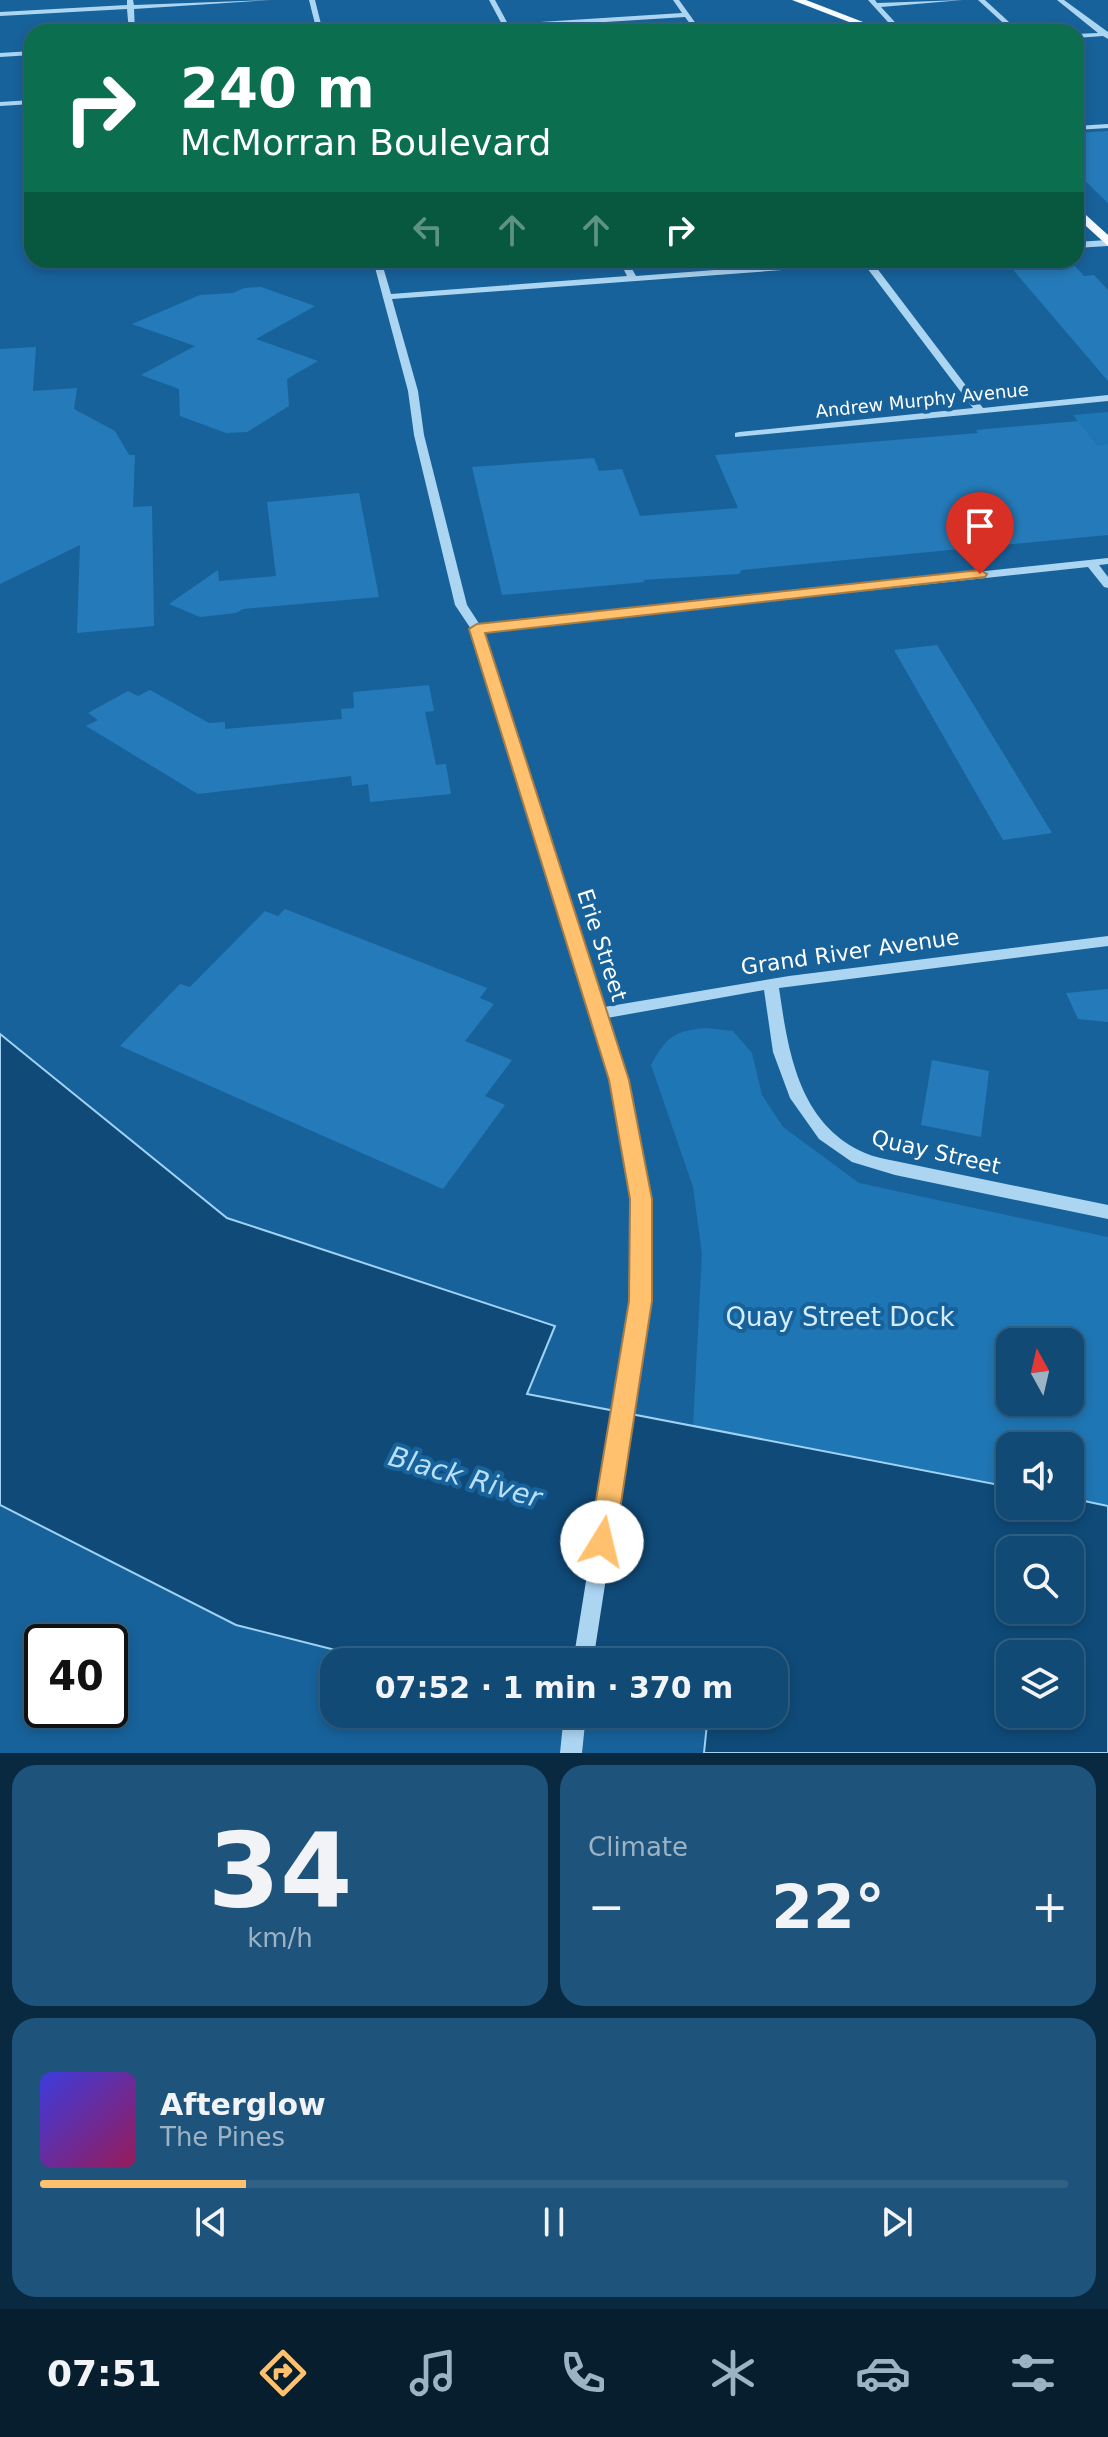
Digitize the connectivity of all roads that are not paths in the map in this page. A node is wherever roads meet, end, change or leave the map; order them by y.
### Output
1 (268, 0) edge
2 (312, 0) edge
3 (492, 0) edge
4 (676, 0) edge
5 (797, 0) edge
6 (960, 0) edge
7 (981, 0) edge
8 (1060, 0) edge
9 (873, 2) edge
10 (131, 4) edge
11 (0, 14) edge
12 (687, 15) junction
13 (132, 24) edge
14 (318, 24) edge
15 (505, 24) edge
16 (572, 24) edge
17 (693, 24) edge
18 (862, 24) edge
19 (894, 24) edge
20 (1008, 24) edge
21 (1107, 35) edge
22 (1084, 36) edge
23 (24, 54) edge
24 (0, 55) edge
25 (24, 102) edge
26 (0, 104) edge
27 (1108, 126) edge
28 (1084, 128) edge
29 (1084, 218) edge
30 (1108, 242) edge
31 (1084, 244) edge
32 (379, 268) edge
33 (627, 268) edge
34 (776, 268) edge
35 (872, 268) edge
36 (633, 279) junction
37 (386, 297) junction
38 (1108, 398) edge
39 (979, 409) junction
40 (739, 435) dead end
41 (1108, 561) edge
42 (1091, 563) junction
43 (1108, 585) edge
44 (477, 629) junction
45 (1108, 941) edge
46 (771, 984) junction
47 (598, 1014) junction
48 (1108, 1212) edge
49 (585, 1648) edge
50 (574, 1728) edge
51 (571, 1753) edge

1 - 10 street
2 - 14 street
3 - 15 street
4 - 12 street
5 - 18 main road
6 - 9 street
7 - 20 street
8 - 21 street
9 - 19 street
10 - 11 street
10 - 13 street
12 - 16 street
12 - 17 street
21 - 22 street
23 - 24 street
25 - 26 street
27 - 28 street
29 - 30 main road
30 - 31 street
32 - 37 street, Erie Street
33 - 36 street
34 - 36 street
35 - 39 street
36 - 37 street
37 - 44 street, Erie Street
38 - 39 street, Andrew Murphy Avenue
39 - 40 street, Andrew Murphy Avenue
41 - 42 street
42 - 43 street
42 - 44 street
44 - 47 street, Erie Street
45 - 46 street, Grand River Avenue
46 - 47 street, Grand River Avenue
46 - 48 street, Quay Street
47 - 49 street, Erie Street
50 - 51 street

